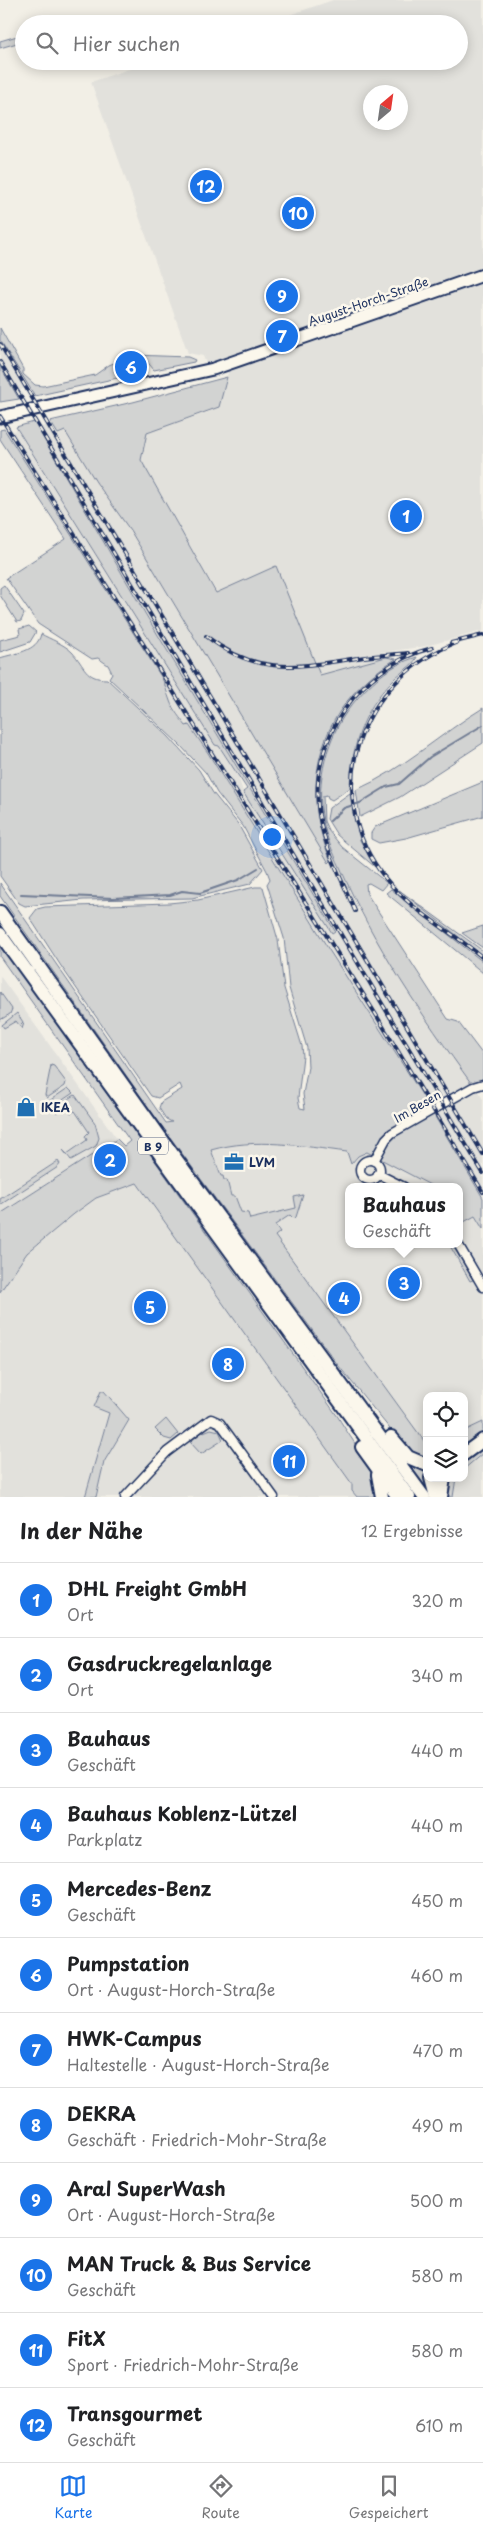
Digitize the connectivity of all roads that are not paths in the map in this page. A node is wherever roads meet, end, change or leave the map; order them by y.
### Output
1 (483, 275) edge
2 (0, 417) edge
3 (0, 912) edge
4 (0, 934) edge
5 (483, 1084) edge
6 (374, 1161) junction
7 (378, 1174) junction
8 (396, 1183) edge
9 (460, 1248) edge
10 (483, 1287) edge
11 (307, 1358) junction
12 (339, 1381) junction
13 (483, 1440) edge
14 (468, 1451) edge
15 (423, 1464) edge
16 (375, 1466) junction
17 (432, 1482) edge
18 (443, 1482) edge
19 (126, 1497) edge
20 (274, 1497) edge
21 (382, 1497) edge
22 (398, 1497) edge
23 (409, 1497) edge
24 (424, 1497) edge
25 (436, 1497) edge
26 (441, 1497) edge

1 - 2 main road, August-Horch-Straße
3 - 12 highway, B 9
4 - 11 highway, B 9
5 - 6 street, Im Besen
6 - 7 street
6 - 7 street
7 - 8 street
9 - 10 street
11 - 16 highway
11 - 23 highway, B 9
12 - 15 highway
12 - 24 highway, B 9
13 - 14 highway
16 - 21 highway
16 - 22 highway
17 - 25 highway
18 - 26 highway
19 - 20 street

